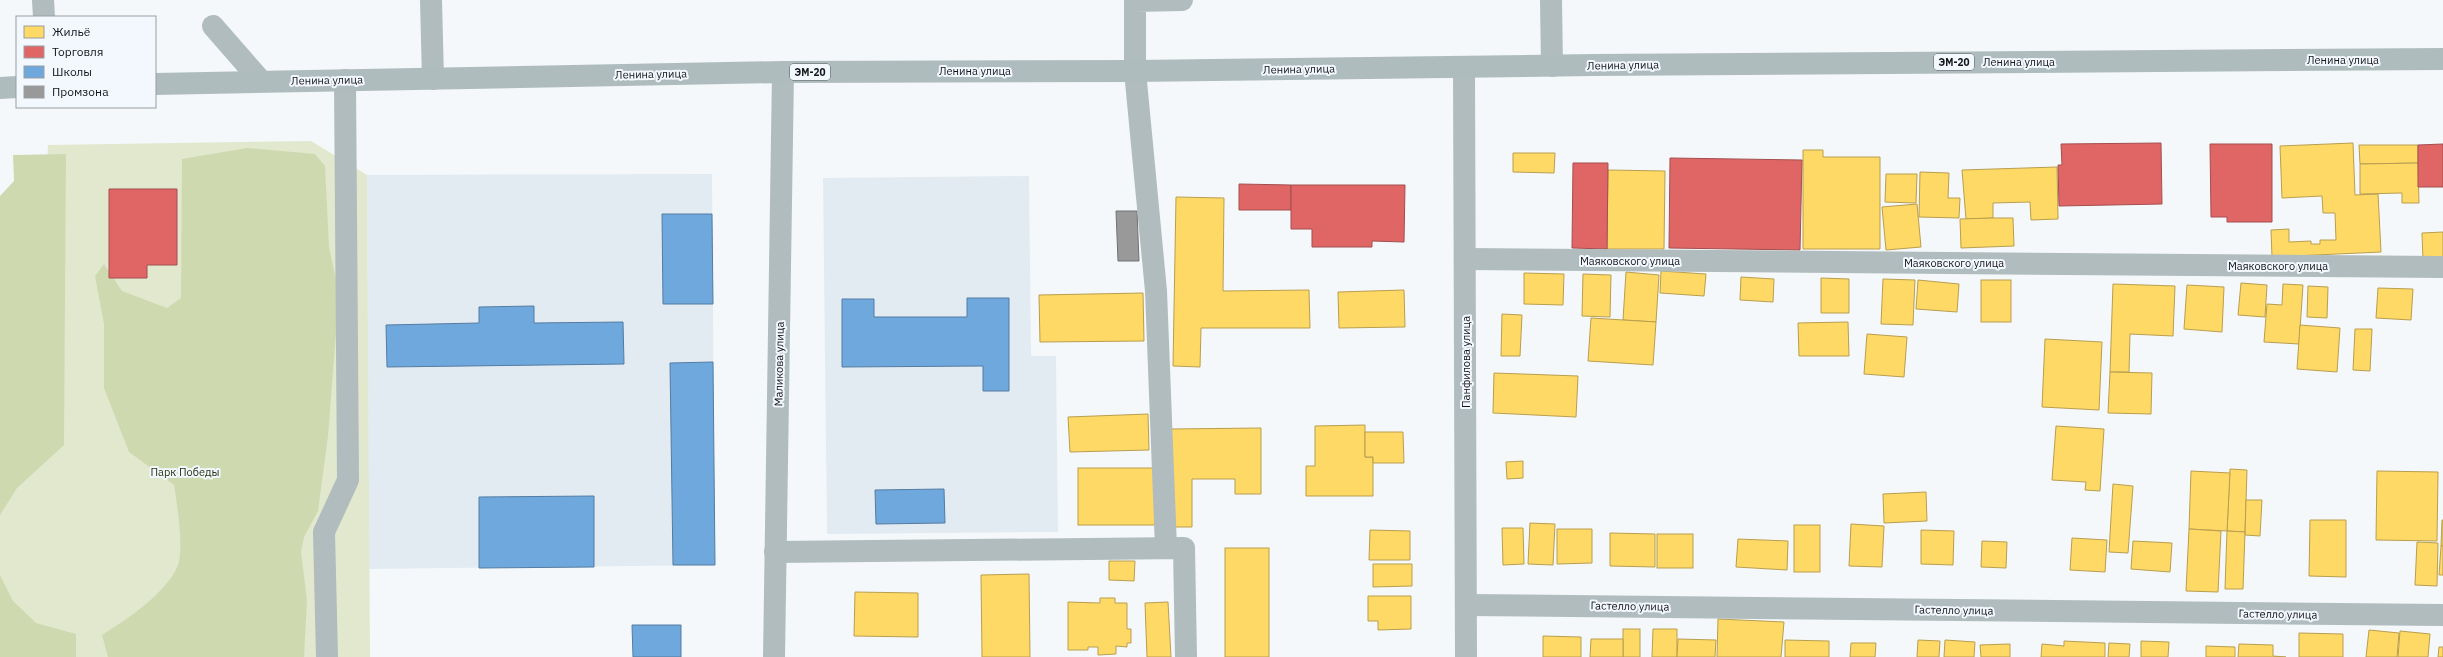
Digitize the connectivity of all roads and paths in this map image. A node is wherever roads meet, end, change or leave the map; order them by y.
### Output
1 (43, 0) edge
2 (431, 0) edge
3 (1182, 0) edge
4 (1551, 0) edge
5 (44, 16) edge
6 (213, 26) dead end
7 (2443, 59) edge
8 (1552, 66) junction
9 (1464, 67) junction
10 (1135, 71) junction
11 (783, 72) junction
12 (433, 79) junction
13 (345, 80) junction
14 (261, 81) junction
15 (156, 84) edge
16 (16, 87) edge
17 (0, 88) edge
18 (1466, 259) junction
19 (2443, 267) edge
20 (1166, 548) junction
21 (775, 552) junction
22 (1466, 605) junction
23 (2443, 615) edge
24 (327, 657) edge
25 (774, 657) edge
26 (1186, 657) edge
27 (1466, 657) edge

1 - 5 street
2 - 12 street
3 - 10 street
4 - 8 street
6 - 14 street
7 - 8 main road, Ленина улица / ЭМ-20
8 - 9 main road, Ленина улица / ЭМ-20
9 - 10 main road, Ленина улица / ЭМ-20
9 - 18 street, Панфилова улица
10 - 11 main road, Ленина улица / ЭМ-20
10 - 20 street
11 - 12 main road, Ленина улица / ЭМ-20
11 - 21 street, Маликова улица
12 - 13 main road, Ленина улица / ЭМ-20
13 - 14 main road, Ленина улица / ЭМ-20
13 - 24 street
14 - 15 main road, Ленина улица / ЭМ-20
16 - 17 main road
18 - 19 street, Маяковского улица
18 - 22 street, Панфилова улица
20 - 21 street
20 - 26 street
21 - 25 street, Маликова улица
22 - 23 street, Гастелло улица
22 - 27 street, Панфилова улица

